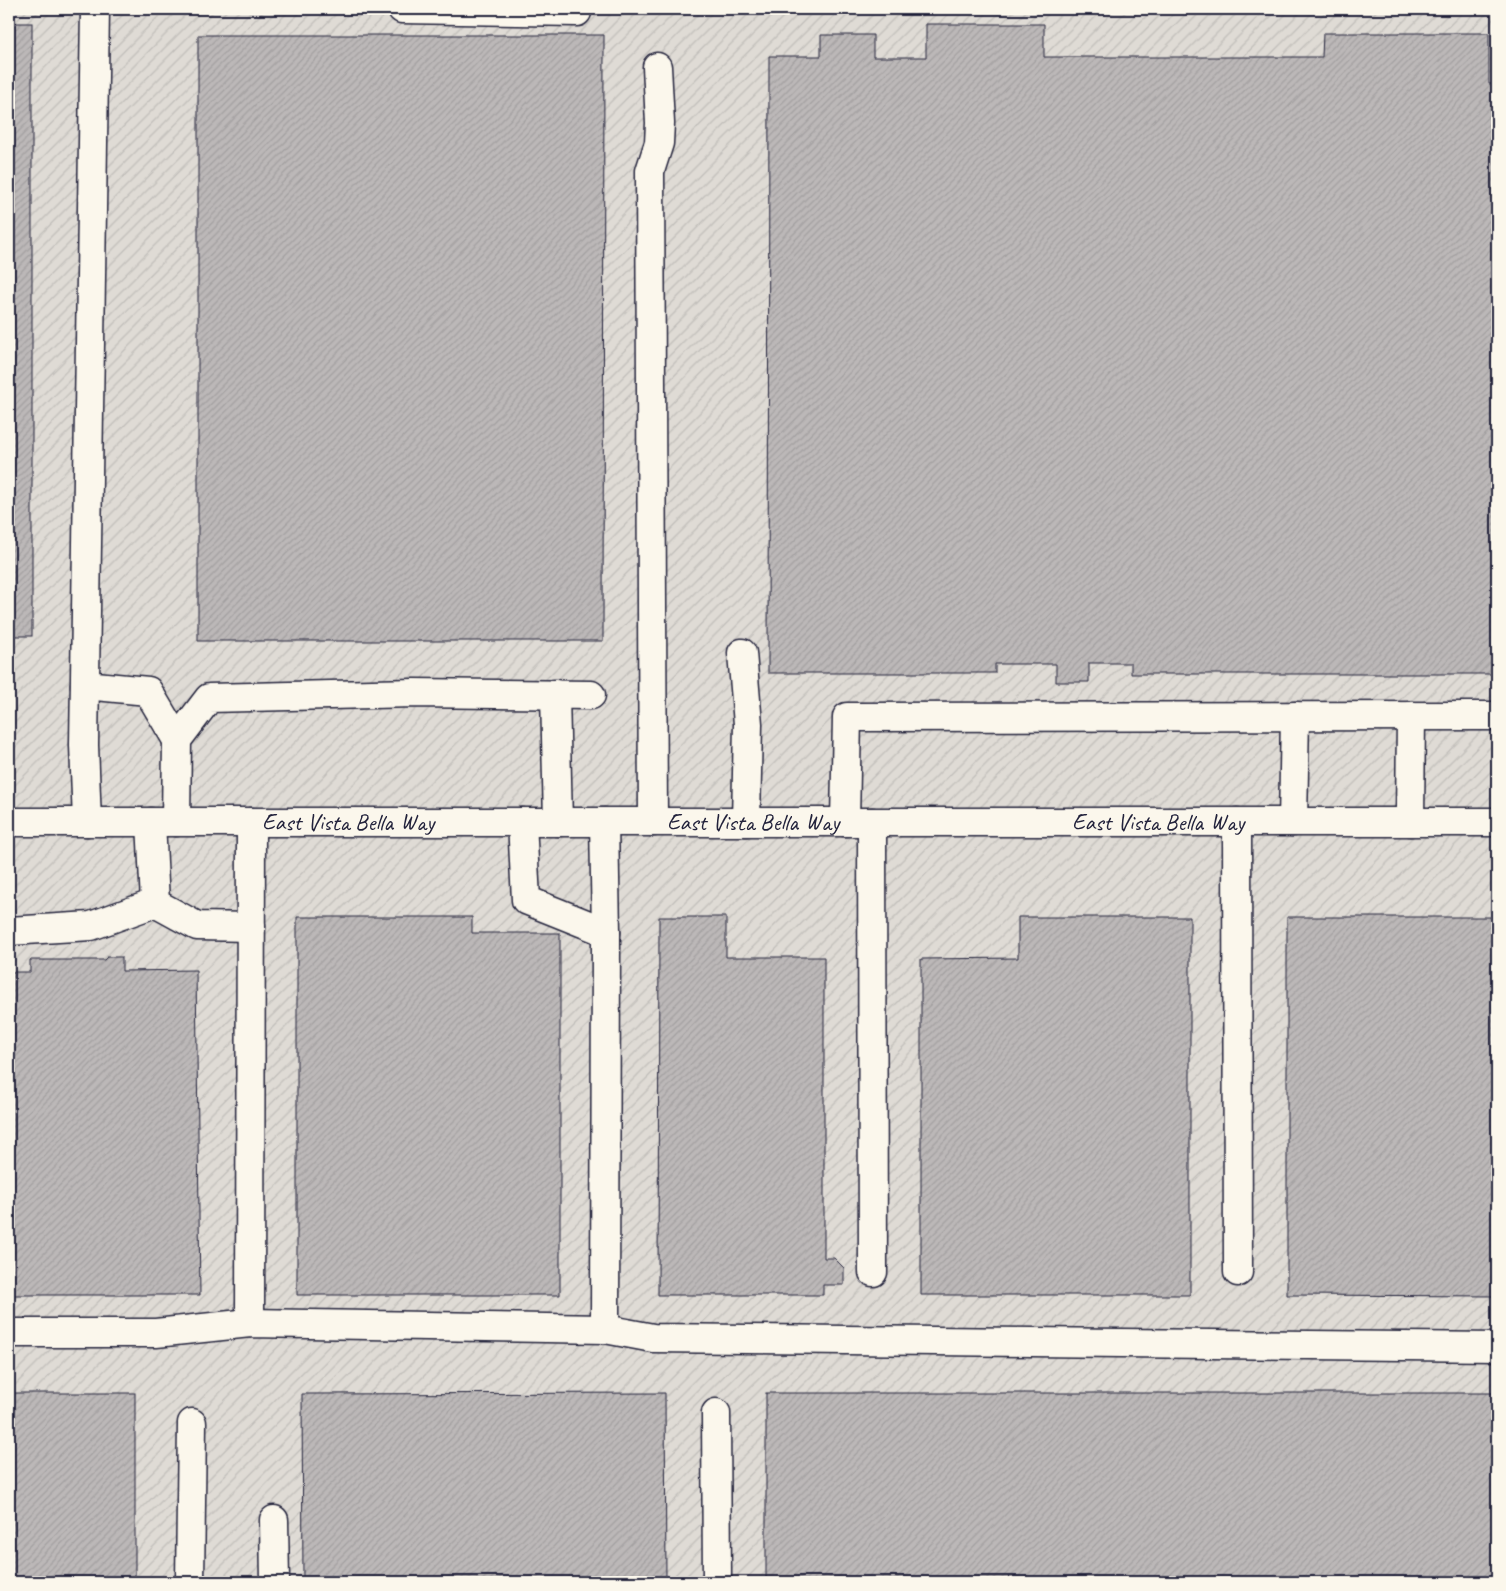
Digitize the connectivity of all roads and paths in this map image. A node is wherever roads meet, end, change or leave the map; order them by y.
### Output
1 (95, 9) edge
2 (402, 9) edge
3 (577, 12) dead end
4 (657, 66) dead end
5 (742, 653) dead end
6 (85, 685) junction
7 (555, 694) junction
8 (591, 695) dead end
9 (1295, 716) junction
10 (1412, 716) junction
11 (1497, 716) edge
12 (177, 740) junction
13 (9, 822) edge
14 (88, 822) junction
15 (163, 822) junction
16 (251, 822) junction
17 (522, 822) junction
18 (558, 822) junction
19 (604, 822) junction
20 (654, 822) junction
21 (746, 822) junction
22 (859, 822) junction
23 (1237, 822) junction
24 (1293, 822) junction
25 (1410, 822) junction
26 (1497, 822) edge
27 (155, 903) junction
28 (251, 927) junction
29 (9, 931) edge
30 (606, 932) junction
31 (873, 1272) dead end
32 (1238, 1272) dead end
33 (250, 1323) junction
34 (604, 1329) junction
35 (9, 1333) edge
36 (1497, 1347) edge
37 (716, 1413) dead end
38 (192, 1423) dead end
39 (274, 1520) dead end
40 (190, 1582) edge
41 (275, 1582) edge
42 (717, 1582) edge

1 - 6 street
2 - 3 street
4 - 20 street
5 - 21 street
6 - 12 street
6 - 14 street
7 - 8 street
7 - 12 street
7 - 18 street
9 - 10 street
9 - 22 street
9 - 24 street
10 - 11 street
10 - 25 street
12 - 15 street
13 - 14 street, East Vista Bella Way
14 - 15 street, East Vista Bella Way
15 - 16 street, East Vista Bella Way
15 - 27 street
16 - 17 street, East Vista Bella Way
16 - 28 street
17 - 18 street, East Vista Bella Way
17 - 30 street
18 - 19 street, East Vista Bella Way
19 - 20 street, East Vista Bella Way
19 - 30 street
20 - 21 street, East Vista Bella Way
21 - 22 street, East Vista Bella Way
22 - 23 street, East Vista Bella Way
22 - 31 street
23 - 24 street, East Vista Bella Way
23 - 32 street
24 - 25 street, East Vista Bella Way
25 - 26 street, East Vista Bella Way
27 - 28 street
27 - 29 street
28 - 33 street
30 - 34 street
33 - 34 street
33 - 35 street
34 - 36 street
37 - 42 street
38 - 40 street
39 - 41 street

